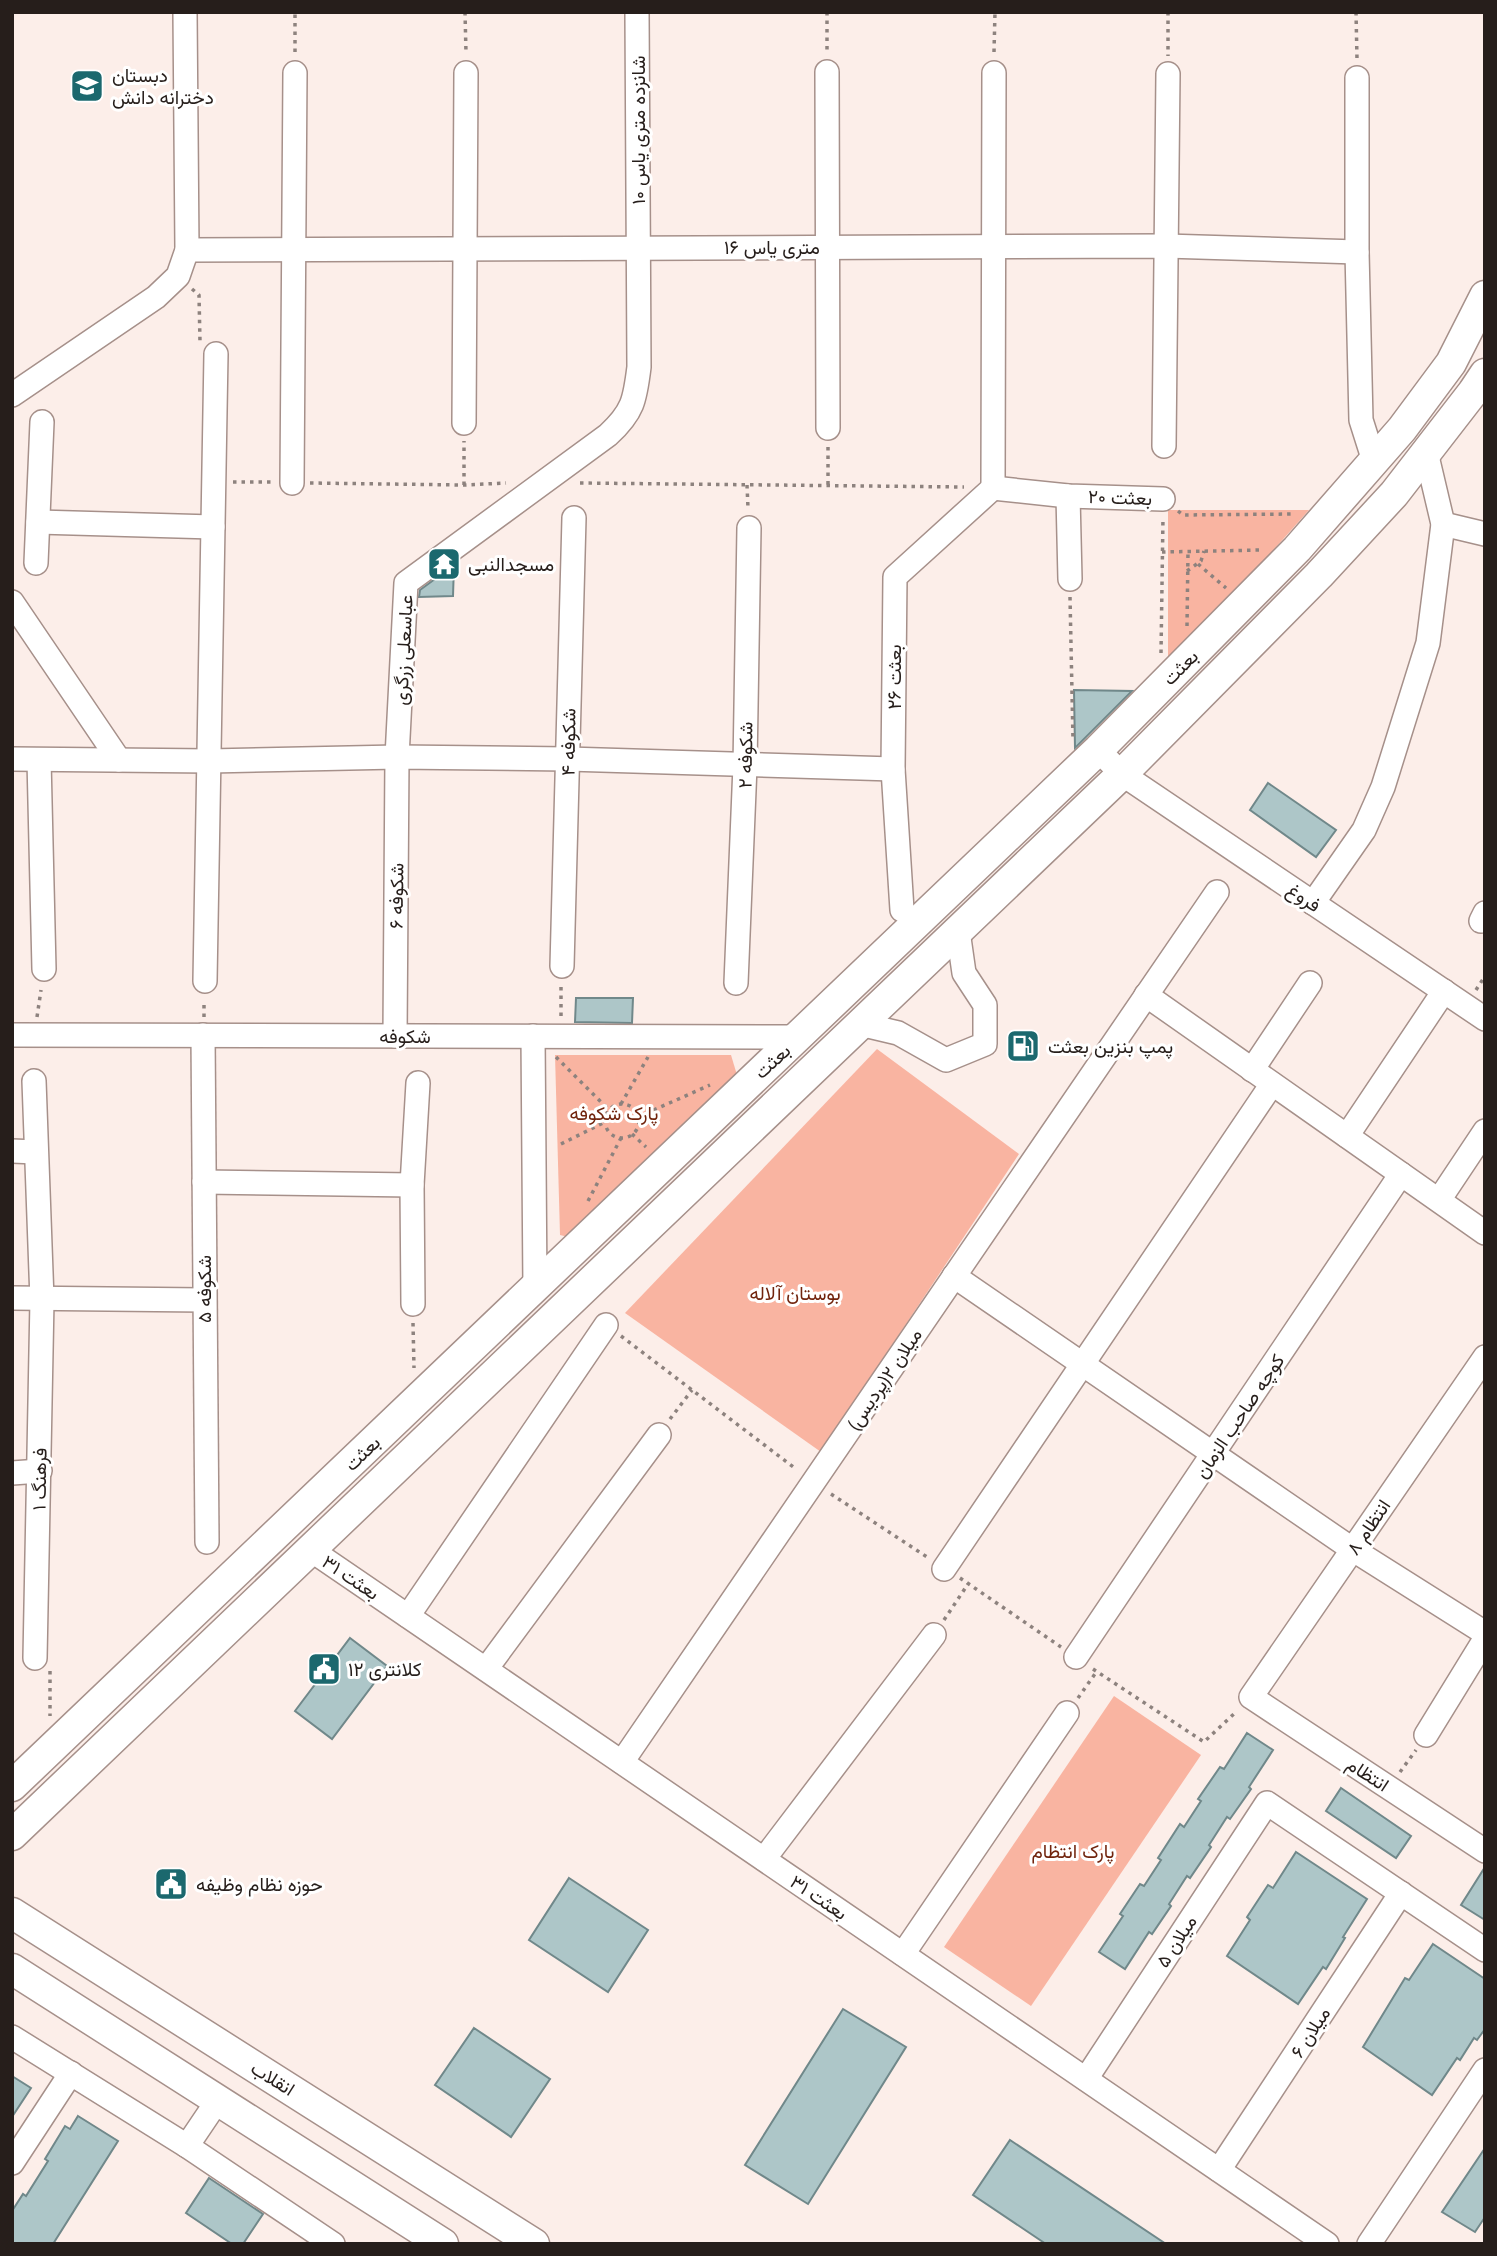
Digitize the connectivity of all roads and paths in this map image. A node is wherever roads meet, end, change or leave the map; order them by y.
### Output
1 (185, 12) edge
2 (295, 12) edge
3 (465, 12) edge
4 (637, 12) edge
5 (827, 12) edge
6 (995, 12) edge
7 (1168, 12) edge
8 (1356, 12) edge
9 (827, 72) joint
10 (295, 73) joint
11 (466, 73) joint
12 (994, 73) joint
13 (1168, 74) joint
14 (1357, 78) joint
15 (1166, 246) junction
16 (827, 247) junction
17 (993, 247) junction
18 (465, 248) junction
19 (638, 248) junction
20 (294, 249) junction
21 (187, 250) junction
22 (1357, 252) junction
23 (178, 276) junction
24 (1485, 296) edge
25 (216, 354) joint
26 (1485, 374) edge
27 (12, 395) edge
28 (42, 422) dead end
29 (464, 423) joint
30 (828, 428) joint
31 (608, 435) joint
32 (1164, 446) dead end
33 (1426, 452) junction
34 (1374, 461) junction
35 (214, 482) junction
36 (544, 482) junction
37 (292, 483) junction
38 (464, 485) junction
39 (828, 486) junction
40 (993, 488) junction
41 (1069, 496) junction
42 (1163, 499) junction
43 (1327, 514) junction
44 (574, 518) dead end
45 (38, 522) junction
46 (1443, 524) junction
47 (213, 527) junction
48 (749, 528) dead end
49 (1485, 534) edge
50 (1297, 549) junction
51 (1204, 551) junction
52 (1162, 552) junction
53 (1188, 552) junction
54 (36, 563) dead end
55 (1198, 564) junction
56 (1187, 571) junction
57 (1070, 579) joint
58 (12, 602) edge
59 (1243, 603) junction
60 (1187, 660) junction
61 (1161, 687) junction
62 (1098, 750) junction
63 (397, 757) junction
64 (12, 759) edge
65 (568, 759) junction
66 (39, 760) junction
67 (119, 760) junction
68 (210, 761) junction
69 (745, 765) junction
70 (893, 769) junction
71 (1073, 774) junction
72 (1122, 774) junction
73 (1217, 892) dead end
74 (1313, 903) junction
75 (902, 910) dead end
76 (958, 931) junction
77 (562, 966) joint
78 (44, 969) joint
79 (205, 981) joint
80 (736, 983) dead end
81 (1310, 983) dead end
82 (1444, 991) junction
83 (1146, 995) junction
84 (1485, 1019) edge
85 (860, 1024) junction
86 (23, 1035) edge
87 (204, 1035) junction
88 (395, 1036) junction
89 (547, 1036) junction
90 (659, 1037) junction
91 (798, 1037) junction
92 (1252, 1070) junction
93 (34, 1082) dead end
94 (418, 1083) dead end
95 (711, 1084) dead end
96 (1272, 1084) junction
97 (621, 1104) junction
98 (609, 1110) junction
99 (638, 1117) junction
100 (605, 1122) junction
101 (1485, 1131) edge
102 (1347, 1136) junction
103 (621, 1138) junction
104 (561, 1144) dead end
105 (12, 1151) edge
106 (36, 1152) junction
107 (1401, 1174) junction
108 (204, 1182) junction
109 (412, 1185) junction
110 (1439, 1200) junction
111 (585, 1207) dead end
112 (1485, 1233) edge
113 (954, 1276) junction
114 (535, 1289) junction
115 (12, 1298) edge
116 (42, 1300) junction
117 (204, 1300) junction
118 (413, 1304) joint
119 (606, 1325) joint
120 (1485, 1357) edge
121 (1082, 1364) junction
122 (692, 1390) junction
123 (414, 1404) junction
124 (659, 1435) joint
125 (1213, 1454) junction
126 (40, 1471) junction
127 (12, 1473) edge
128 (813, 1482) junction
129 (290, 1523) junction
130 (207, 1542) dead end
131 (1352, 1549) junction
132 (311, 1550) junction
133 (944, 1569) junction
134 (968, 1584) junction
135 (408, 1616) junction
136 (1485, 1633) edge
137 (934, 1635) joint
138 (1485, 1639) edge
139 (1076, 1657) junction
140 (35, 1658) joint
141 (486, 1669) junction
142 (1097, 1671) junction
143 (1251, 1698) junction
144 (1067, 1713) joint
145 (1426, 1735) joint
146 (50, 1749) junction
147 (622, 1762) junction
148 (12, 1786) edge
149 (1389, 1788) junction
150 (12, 1835) edge
151 (1485, 1851) edge
152 (764, 1859) junction
153 (1401, 1893) junction
154 (12, 1913) edge
155 (1485, 1950) edge
156 (903, 1954) junction
157 (12, 1969) edge
158 (12, 2037) edge
159 (1485, 2070) edge
160 (71, 2073) junction
161 (1086, 2079) junction
162 (218, 2100) junction
163 (187, 2146) junction
164 (12, 2163) edge
165 (1219, 2170) junction
166 (332, 2244) edge
167 (443, 2244) edge
168 (534, 2244) edge
169 (1327, 2244) edge
170 (1369, 2244) edge

1 - 21 street
2 - 10 path
3 - 11 path
4 - 19 street, شانزده متری یاس ۱۰
5 - 9 path
6 - 12 path
7 - 13 path
8 - 14 path
9 - 16 street
10 - 20 street
11 - 18 street
12 - 17 street
13 - 15 street
14 - 22 street
15 - 17 street, ۱۶ متری یاس
15 - 22 street, ۱۶ متری یاس
15 - 32 street
16 - 17 street, ۱۶ متری یاس
16 - 19 street, ۱۶ متری یاس
16 - 30 street
17 - 40 street
18 - 19 street, ۱۶ متری یاس
18 - 20 street, ۱۶ متری یاس
18 - 29 street
19 - 31 street, شانزده متری یاس ۱۰
20 - 21 street, ۱۶ متری یاس
20 - 37 street
21 - 23 street
22 - 34 street
23 - 25 path
23 - 27 street
24 - 34 main road, بعثت
25 - 35 street
26 - 33 main road, بعثت
28 - 45 street
29 - 38 path
30 - 39 path
31 - 36 street, عباسعلی زرگری
33 - 46 street
33 - 72 main road, بعثت
34 - 43 main road, بعثت
35 - 37 path
35 - 47 street
36 - 38 path
36 - 39 path
36 - 63 street, عباسعلی زرگری
37 - 38 path
39 - 40 path
40 - 41 street, بعثت ۲۰
40 - 70 street, بعثت ۲۶
41 - 42 street, بعثت ۲۰
41 - 57 street
42 - 43 path, بعثت ۲۰
42 - 52 path
43 - 50 main road, بعثت
44 - 65 street, شکوفه ۴
45 - 47 street
45 - 54 street
46 - 49 street
46 - 74 street
47 - 68 street
48 - 69 street, شکوفه ۲
50 - 51 path
50 - 59 main road, بعثت
51 - 53 path
51 - 55 path
52 - 53 path
52 - 61 path
53 - 56 path
55 - 56 path
55 - 59 path
56 - 60 path
57 - 71 path
58 - 67 street
59 - 60 main road, بعثت
60 - 61 main road, بعثت
61 - 62 main road, بعثت
62 - 71 main road, بعثت
62 - 72 street, فروغ
63 - 65 street
63 - 68 street
63 - 88 street, شکوفه ۶
64 - 66 street
65 - 69 street
65 - 77 street, شکوفه ۴
66 - 67 street
66 - 78 street
67 - 68 street
68 - 79 street
69 - 70 street
69 - 80 street, شکوفه ۲
70 - 75 street, بعثت ۲۶
71 - 91 main road, بعثت
72 - 74 street, فروغ
72 - 76 main road, بعثت
73 - 83 street, میلان ۲(پردیس)
74 - 82 street, فروغ
76 - 85 main road, بعثت
76 - 85 street
77 - 89 path
78 - 86 path
79 - 87 path
81 - 92 street
82 - 84 street, فروغ
82 - 102 street
83 - 92 street
83 - 113 street, میلان ۲(پردیس)
85 - 132 main road, بعثت
86 - 87 street, شکوفه
87 - 88 street, شکوفه
87 - 108 street, شکوفه ۵
88 - 89 street, شکوفه
89 - 90 street, شکوفه
89 - 98 path
89 - 114 street
90 - 91 street, شکوفه
90 - 97 path
91 - 114 main road, بعثت
92 - 96 street
93 - 106 street, فرهنگ ۱
94 - 109 street
95 - 99 path
96 - 102 street
96 - 121 street
97 - 98 path
97 - 99 path
98 - 100 path
99 - 103 path
100 - 103 path
100 - 104 path
101 - 110 street
102 - 107 street
103 - 111 path
105 - 106 street
106 - 116 street, فرهنگ ۱
107 - 110 street
107 - 125 street, کوچه صاحب الزمان
108 - 109 street
108 - 117 street, شکوفه ۵
109 - 118 street
110 - 112 street
113 - 121 street
113 - 128 street, میلان ۲(پردیس)
114 - 123 main road, بعثت
115 - 116 street
116 - 117 street
116 - 126 street, فرهنگ ۱
117 - 130 street, شکوفه ۵
118 - 123 path
119 - 122 path
119 - 135 street
120 - 131 street, انتظام ۸
121 - 125 street
121 - 133 street
122 - 124 path
122 - 128 path
123 - 129 main road, بعثت
124 - 141 street
125 - 131 street
125 - 139 street, کوچه صاحب الزمان
126 - 127 street
126 - 140 street, فرهنگ ۱
128 - 133 path
128 - 147 street, میلان ۲(پردیس)
129 - 132 main road
129 - 146 main road, بعثت
131 - 136 street
131 - 143 street, انتظام ۸
132 - 135 street, بعثت ۳۱
132 - 150 main road, بعثت
133 - 134 path
134 - 137 path
134 - 139 path
135 - 141 street, بعثت ۳۱
137 - 152 street
138 - 145 street
139 - 142 path
140 - 146 path
141 - 147 street, بعثت ۳۱
142 - 143 path
142 - 144 path
143 - 149 street, انتظام
144 - 156 street
145 - 149 path
146 - 148 main road, بعثت
147 - 152 street, بعثت ۳۱
149 - 151 street, انتظام
152 - 156 street, بعثت ۳۱
153 - 155 street
153 - 161 street, میلان ۵
153 - 165 street, میلان ۶
154 - 168 main road, انقلاب
156 - 161 street, بعثت ۳۱
157 - 162 main road
158 - 160 street
159 - 170 street
160 - 163 street
160 - 164 street
161 - 165 street, بعثت ۳۱
162 - 163 street
162 - 167 main road
163 - 166 street
165 - 169 street, بعثت ۳۱

